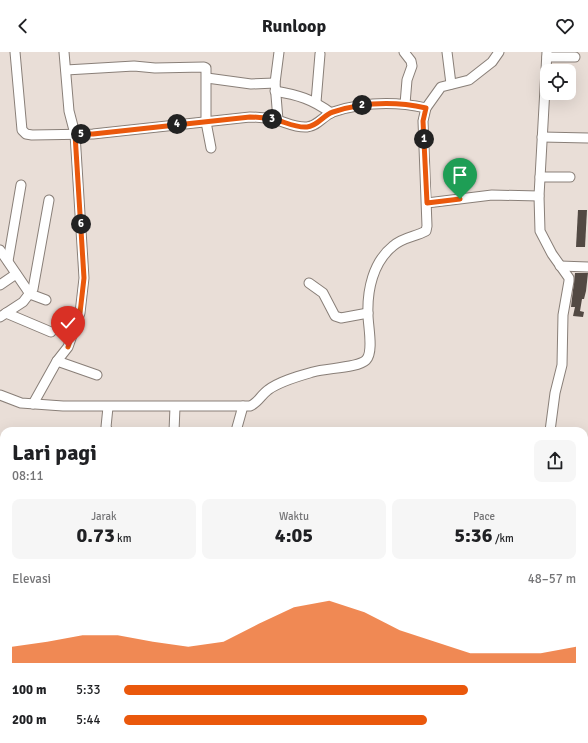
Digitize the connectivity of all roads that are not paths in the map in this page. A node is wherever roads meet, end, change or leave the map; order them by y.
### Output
1 (15, 52) edge
2 (64, 52) edge
3 (279, 52) edge
4 (404, 52) edge
5 (447, 52) edge
6 (499, 52) edge
7 (320, 54) dead end
8 (547, 55) edge
9 (575, 57) dead end
10 (66, 70) junction
11 (207, 78) junction
12 (452, 84) junction
13 (275, 87) junction
14 (316, 102) junction
15 (405, 104) junction
16 (426, 108) junction
17 (331, 113) junction
18 (278, 120) junction
19 (206, 122) junction
20 (75, 134) junction
21 (542, 137) junction
22 (588, 138) edge
23 (211, 148) dead end
24 (540, 177) junction
25 (570, 177) dead end
26 (21, 185) dead end
27 (539, 196) junction
28 (49, 200) dead end
29 (427, 203) junction
30 (0, 250) edge
31 (8, 262) junction
32 (560, 266) junction
33 (588, 267) edge
34 (16, 274) junction
35 (309, 283) dead end
36 (0, 285) edge
37 (30, 294) junction
38 (46, 300) dead end
39 (368, 313) junction
40 (3, 315) edge
41 (51, 332) dead end
42 (57, 361) junction
43 (97, 375) dead end
44 (0, 395) edge
45 (33, 404) junction
46 (243, 406) junction
47 (108, 407) junction
48 (175, 407) junction
49 (106, 427) edge
50 (174, 427) edge
51 (237, 427) edge
52 (551, 427) edge

1 - 20 street
2 - 10 street
3 - 13 street
4 - 15 street
5 - 12 street
6 - 12 street
7 - 14 street
8 - 9 street
8 - 21 street
10 - 11 street
10 - 20 street
11 - 13 street
11 - 19 street
12 - 16 street
13 - 14 street
13 - 18 street
14 - 17 street
15 - 16 street
15 - 17 street
16 - 29 street
17 - 18 street
18 - 19 street
19 - 20 street
19 - 23 street
20 - 42 street
21 - 22 street
21 - 24 street
24 - 25 street
24 - 27 street
26 - 31 street
27 - 29 street
27 - 32 street
28 - 37 street
29 - 39 street
30 - 31 street
31 - 34 street
32 - 33 street
32 - 52 street
34 - 36 street
34 - 37 street
35 - 39 street
37 - 38 street
37 - 40 street
39 - 46 street
40 - 41 street
42 - 43 street
42 - 45 street
44 - 45 street
45 - 47 street
46 - 48 street
46 - 51 street
47 - 48 street
47 - 49 street
48 - 50 street

